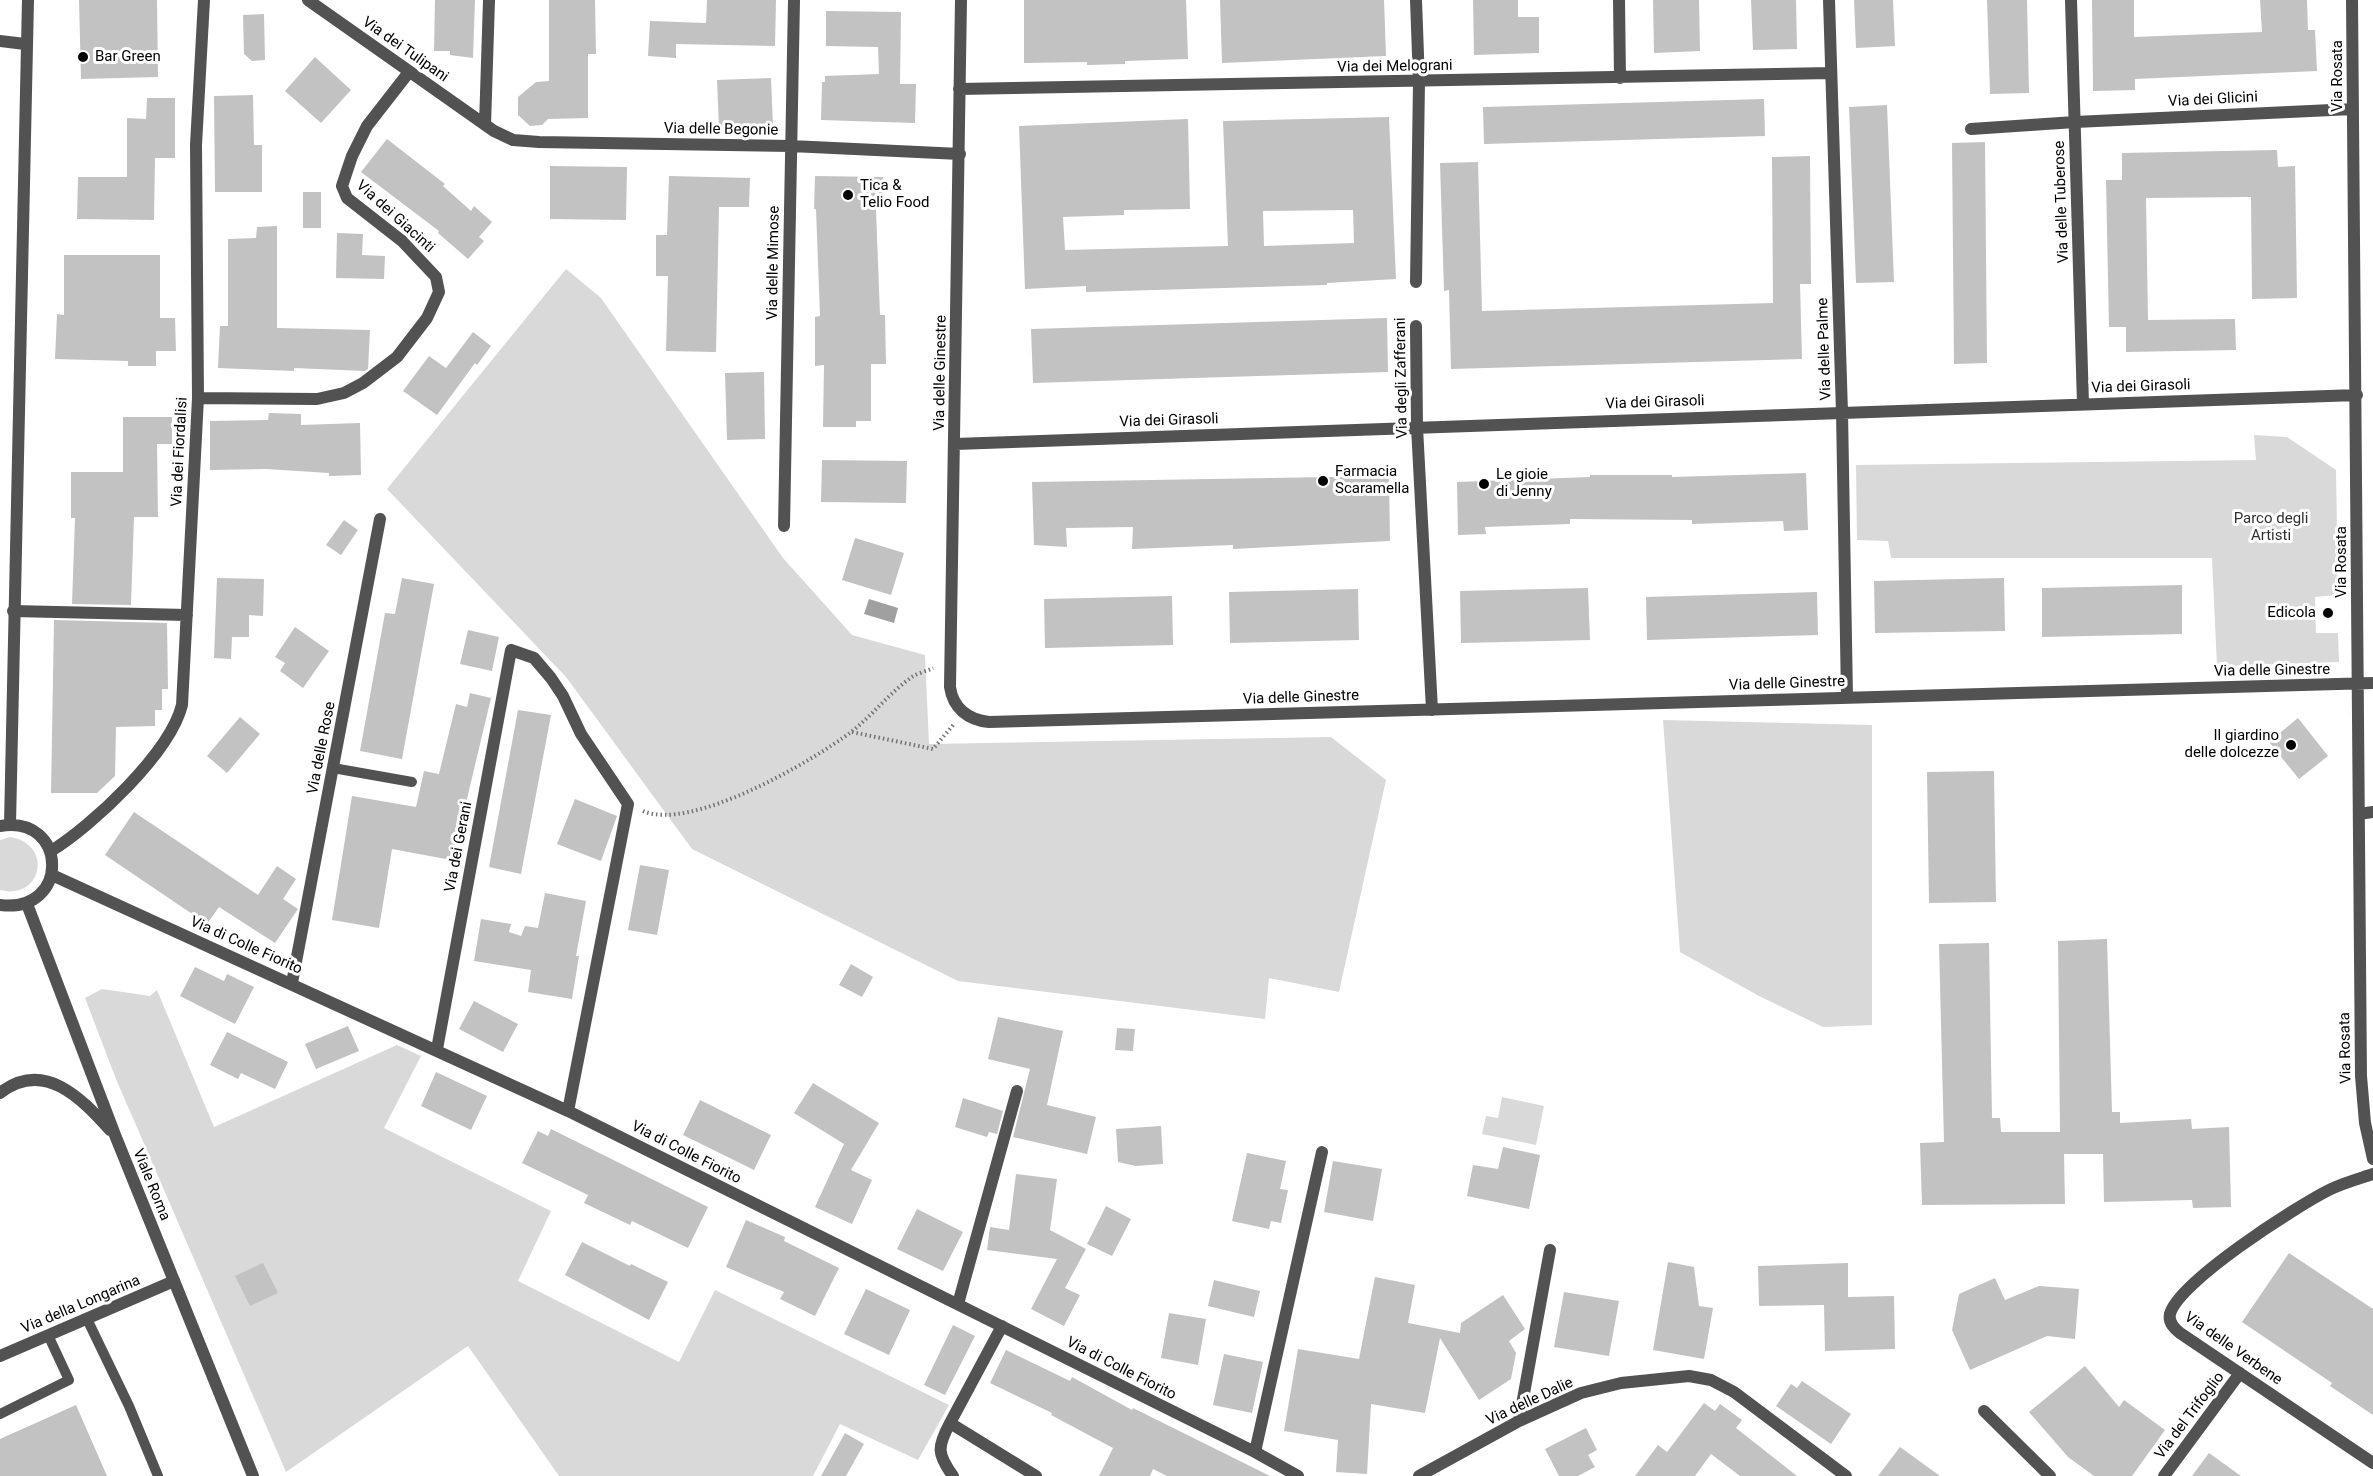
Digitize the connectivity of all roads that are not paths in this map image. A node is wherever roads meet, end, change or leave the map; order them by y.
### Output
1 (28, 0) edge
2 (204, 0) edge
3 (308, 0) edge
4 (489, 0) edge
5 (794, 0) edge
6 (961, 0) edge
7 (1416, 0) edge
8 (1619, 0) edge
9 (1829, 0) edge
10 (2071, 0) edge
11 (2352, 0) edge
12 (0, 41) edge
13 (26, 44) junction
14 (409, 72) junction
15 (1831, 73) junction
16 (1620, 78) junction
17 (1419, 82) junction
18 (960, 89) junction
19 (2353, 109) junction
20 (2075, 122) junction
21 (485, 125) junction
22 (1971, 129) dead end
23 (791, 146) junction
24 (960, 154) junction
25 (1416, 282) dead end
26 (1416, 326) dead end
27 (2356, 395) junction
28 (198, 398) junction
29 (2083, 404) junction
30 (1842, 412) junction
31 (1417, 427) junction
32 (955, 444) junction
33 (380, 519) dead end
34 (784, 526) dead end
35 (13, 611) junction
36 (187, 615) junction
37 (2373, 683) edge
38 (2358, 684) junction
39 (1847, 697) junction
40 (1432, 710) junction
41 (333, 768) junction
42 (412, 782) dead end
43 (2373, 812) edge
44 (2359, 814) junction
45 (5, 825) edge
46 (51, 851) junction
47 (52, 875) junction
48 (27, 904) junction
49 (0, 905) edge
50 (292, 983) junction
51 (437, 1049) junction
52 (1017, 1091) dead end
53 (0, 1093) edge
54 (568, 1111) junction
55 (115, 1135) junction
56 (1322, 1152) dead end
57 (2373, 1159) edge
58 (2373, 1174) edge
59 (1550, 1250) dead end
60 (174, 1281) junction
61 (958, 1304) junction
62 (87, 1319) junction
63 (1002, 1326) junction
64 (48, 1335) junction
65 (0, 1356) edge
66 (2240, 1374) junction
67 (1984, 1411) dead end
68 (0, 1414) edge
69 (1519, 1421) junction
70 (950, 1423) junction
71 (1255, 1452) junction
72 (2373, 1463) edge
73 (158, 1476) edge
74 (253, 1476) edge
75 (953, 1476) edge
76 (1036, 1476) edge
77 (1298, 1476) edge
78 (1419, 1476) edge
79 (1846, 1476) edge
80 (2050, 1476) edge
81 (2164, 1476) edge

1 - 13 street
2 - 28 street, Via dei Fiordalisi
3 - 14 street, Via dei Tulipani
4 - 21 street
5 - 23 street, Via delle Mimose
6 - 18 street, Via delle Ginestre
7 - 17 street
8 - 16 street
9 - 15 street, Via delle Palme
10 - 20 street, Via delle Tuberose
11 - 19 street, Via Rosata
12 - 13 street
13 - 35 street
14 - 21 street, Via dei Tulipani
14 - 28 street, Via dei Giacinti
15 - 16 street, Via dei Melograni
15 - 30 street, Via delle Palme
16 - 17 street, Via dei Melograni
17 - 18 street, Via dei Melograni
17 - 25 street
18 - 24 street, Via delle Ginestre
19 - 20 street, Via dei Glicini
19 - 27 street, Via Rosata
20 - 22 street, Via dei Glicini
20 - 29 street, Via delle Tuberose
21 - 23 street, Via delle Begonie
23 - 24 street, Via delle Begonie
23 - 34 street, Via delle Mimose
24 - 32 street, Via delle Ginestre
26 - 31 street, Via degli Zafferani
27 - 29 street, Via dei Girasoli
27 - 38 street, Via Rosata
28 - 36 street, Via dei Fiordalisi
29 - 30 street, Via dei Girasoli
30 - 31 street, Via dei Girasoli
30 - 39 street, Via delle Palme
31 - 32 street, Via dei Girasoli
31 - 40 street, Via degli Zafferani
32 - 40 street, Via delle Ginestre
33 - 41 street, Via delle Rose
35 - 36 street
35 - 45 street
36 - 46 street, Via dei Fiordalisi
37 - 38 street, Via delle Ginestre
38 - 39 street, Via delle Ginestre
38 - 44 street, Via Rosata
39 - 40 street, Via delle Ginestre
41 - 42 lane
41 - 50 street, Via delle Rose
43 - 44 street
44 - 57 street, Via Rosata
45 - 46 street
46 - 47 street
47 - 48 street
47 - 50 street, Via di Colle Fiorito
48 - 49 street
48 - 55 street, Viale Roma
50 - 51 street, Via di Colle Fiorito
51 - 54 street, Via di Colle Fiorito
51 - 54 street, Via dei Gerani
52 - 61 street
53 - 55 street
54 - 61 street, Via di Colle Fiorito
55 - 60 street, Viale Roma
56 - 71 street
58 - 66 street, Via delle Verbene
59 - 69 street
60 - 62 street, Via della Longarina
60 - 74 street, Viale Roma
61 - 63 street, Via di Colle Fiorito
62 - 64 street, Via della Longarina
62 - 73 lane
63 - 70 street
63 - 71 street, Via di Colle Fiorito
64 - 65 street, Via della Longarina
64 - 68 lane
66 - 72 street, Via delle Verbene
66 - 81 street, Via del Trifoglio
67 - 80 street
69 - 78 street, Via delle Dalie
69 - 79 street, Via delle Dalie
70 - 75 street
70 - 76 street
71 - 77 street, Via di Colle Fiorito

